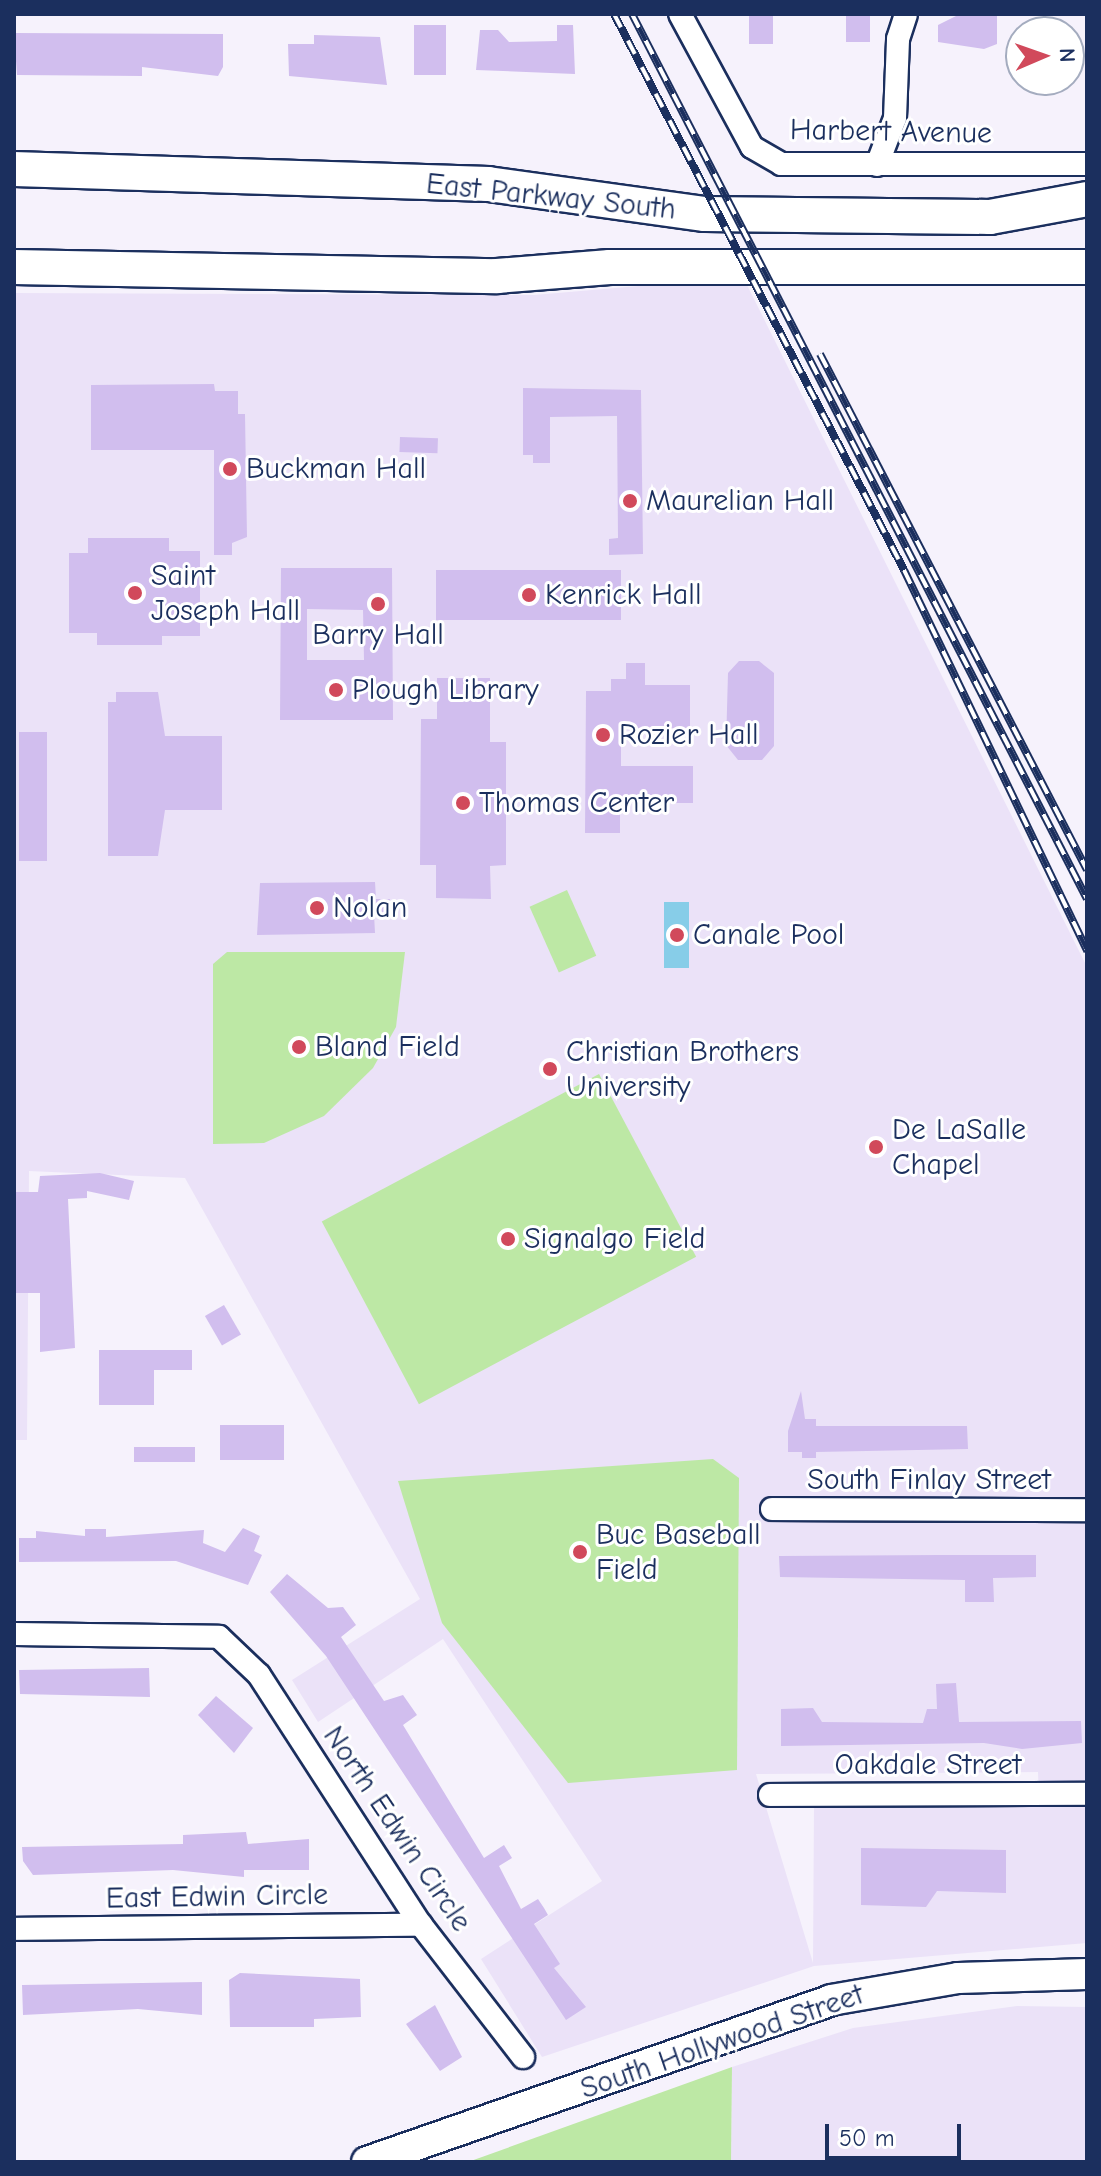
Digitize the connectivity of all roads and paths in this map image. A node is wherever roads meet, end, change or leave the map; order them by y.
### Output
1 (680, 14) edge
2 (906, 14) edge
3 (1087, 164) edge
4 (877, 165) junction
5 (14, 169) edge
6 (1087, 199) edge
7 (14, 267) edge
8 (1087, 267) edge
9 (772, 1509) dead end
10 (1087, 1510) edge
11 (14, 1634) edge
12 (1087, 1794) edge
13 (770, 1795) dead end
14 (421, 1925) junction
15 (14, 1929) edge
16 (1087, 1974) edge
17 (523, 2057) dead end
18 (367, 2162) edge

1 - 4 street, Harbert Avenue
2 - 4 street
3 - 4 street, Harbert Avenue
5 - 6 main road, East Parkway South
7 - 8 main road, East Parkway South
9 - 10 street, South Finlay Street
11 - 14 street, North Edwin Circle
12 - 13 street, Oakdale Street
14 - 15 street, East Edwin Circle
14 - 17 street, North Edwin Circle
16 - 18 main road, South Hollywood Street

